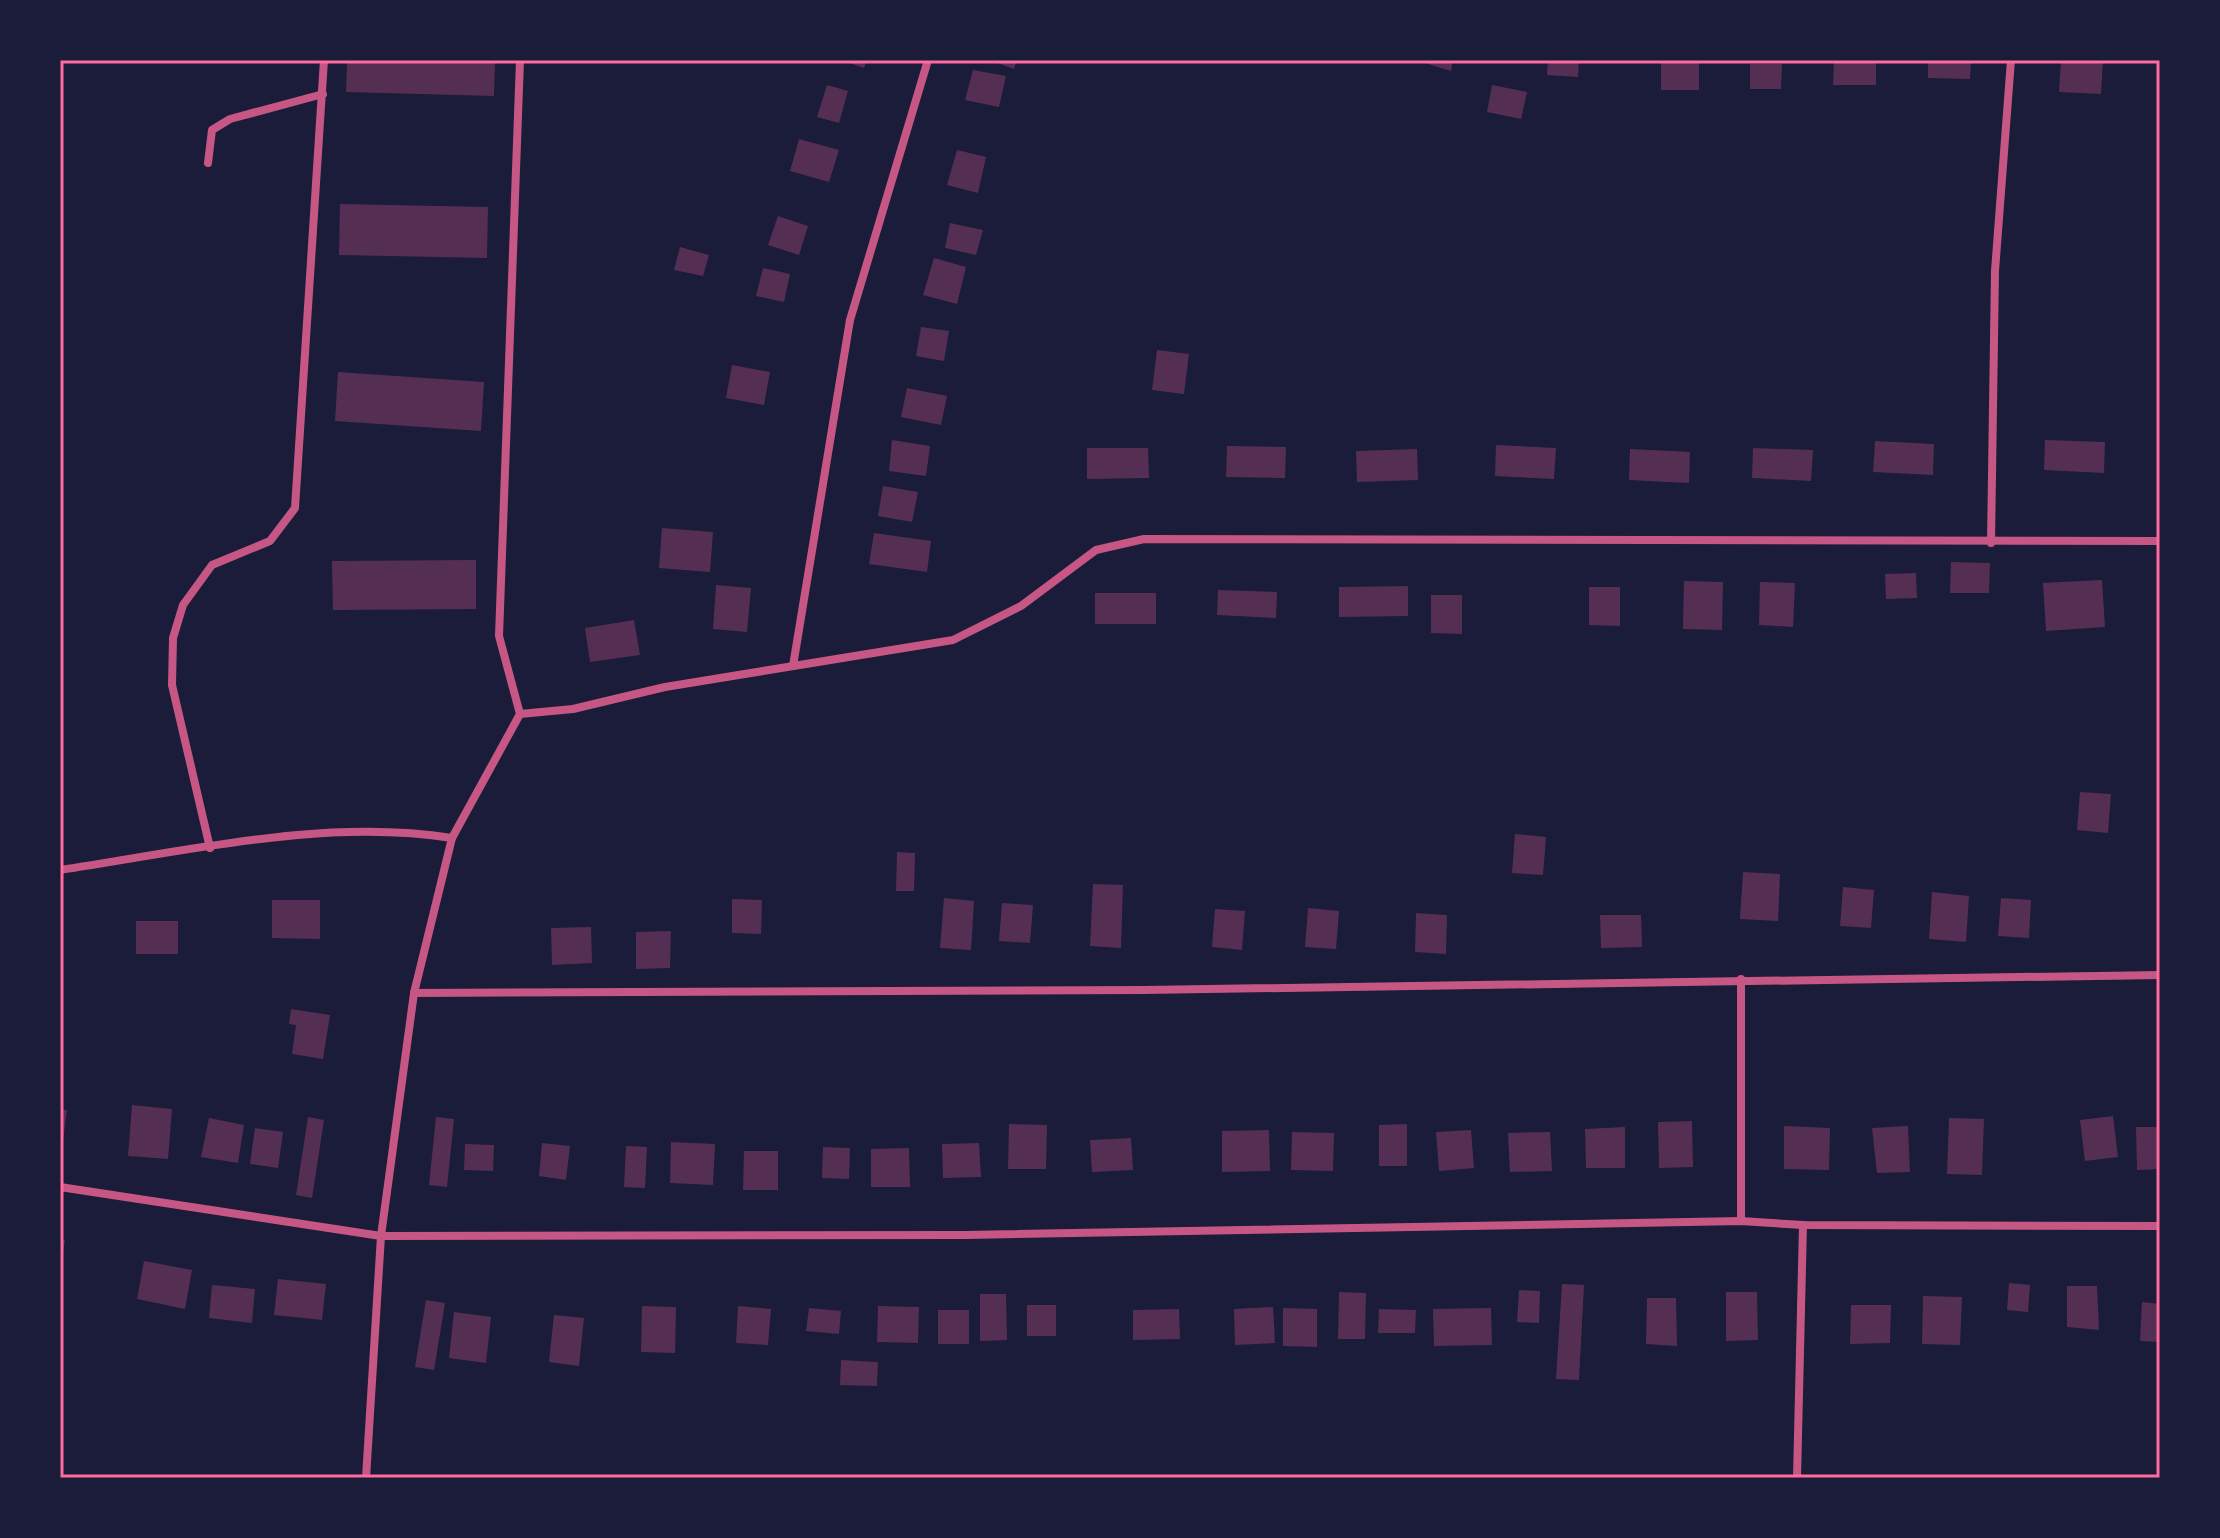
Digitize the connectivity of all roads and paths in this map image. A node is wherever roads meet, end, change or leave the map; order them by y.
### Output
1 (324, 60) edge
2 (520, 60) edge
3 (928, 60) edge
4 (2011, 60) edge
5 (323, 94) junction
6 (208, 163) dead end
7 (2160, 541) edge
8 (1991, 543) junction
9 (793, 666) junction
10 (520, 714) junction
11 (452, 838) junction
12 (210, 848) junction
13 (60, 870) edge
14 (2160, 975) edge
15 (1741, 979) junction
16 (414, 993) junction
17 (60, 1187) edge
18 (1741, 1221) junction
19 (1803, 1225) junction
20 (2160, 1226) edge
21 (381, 1236) junction
22 (366, 1478) edge
23 (1797, 1478) edge

1 - 5 street
2 - 10 street
3 - 9 street
4 - 8 street
5 - 6 street
5 - 12 street
7 - 8 street
8 - 9 street
9 - 10 street
10 - 11 street
11 - 12 street
11 - 16 street
12 - 13 street
14 - 15 street
15 - 16 street
15 - 18 street
16 - 21 street
17 - 21 street
18 - 19 street
18 - 21 street
19 - 20 street
19 - 23 street
21 - 22 street

